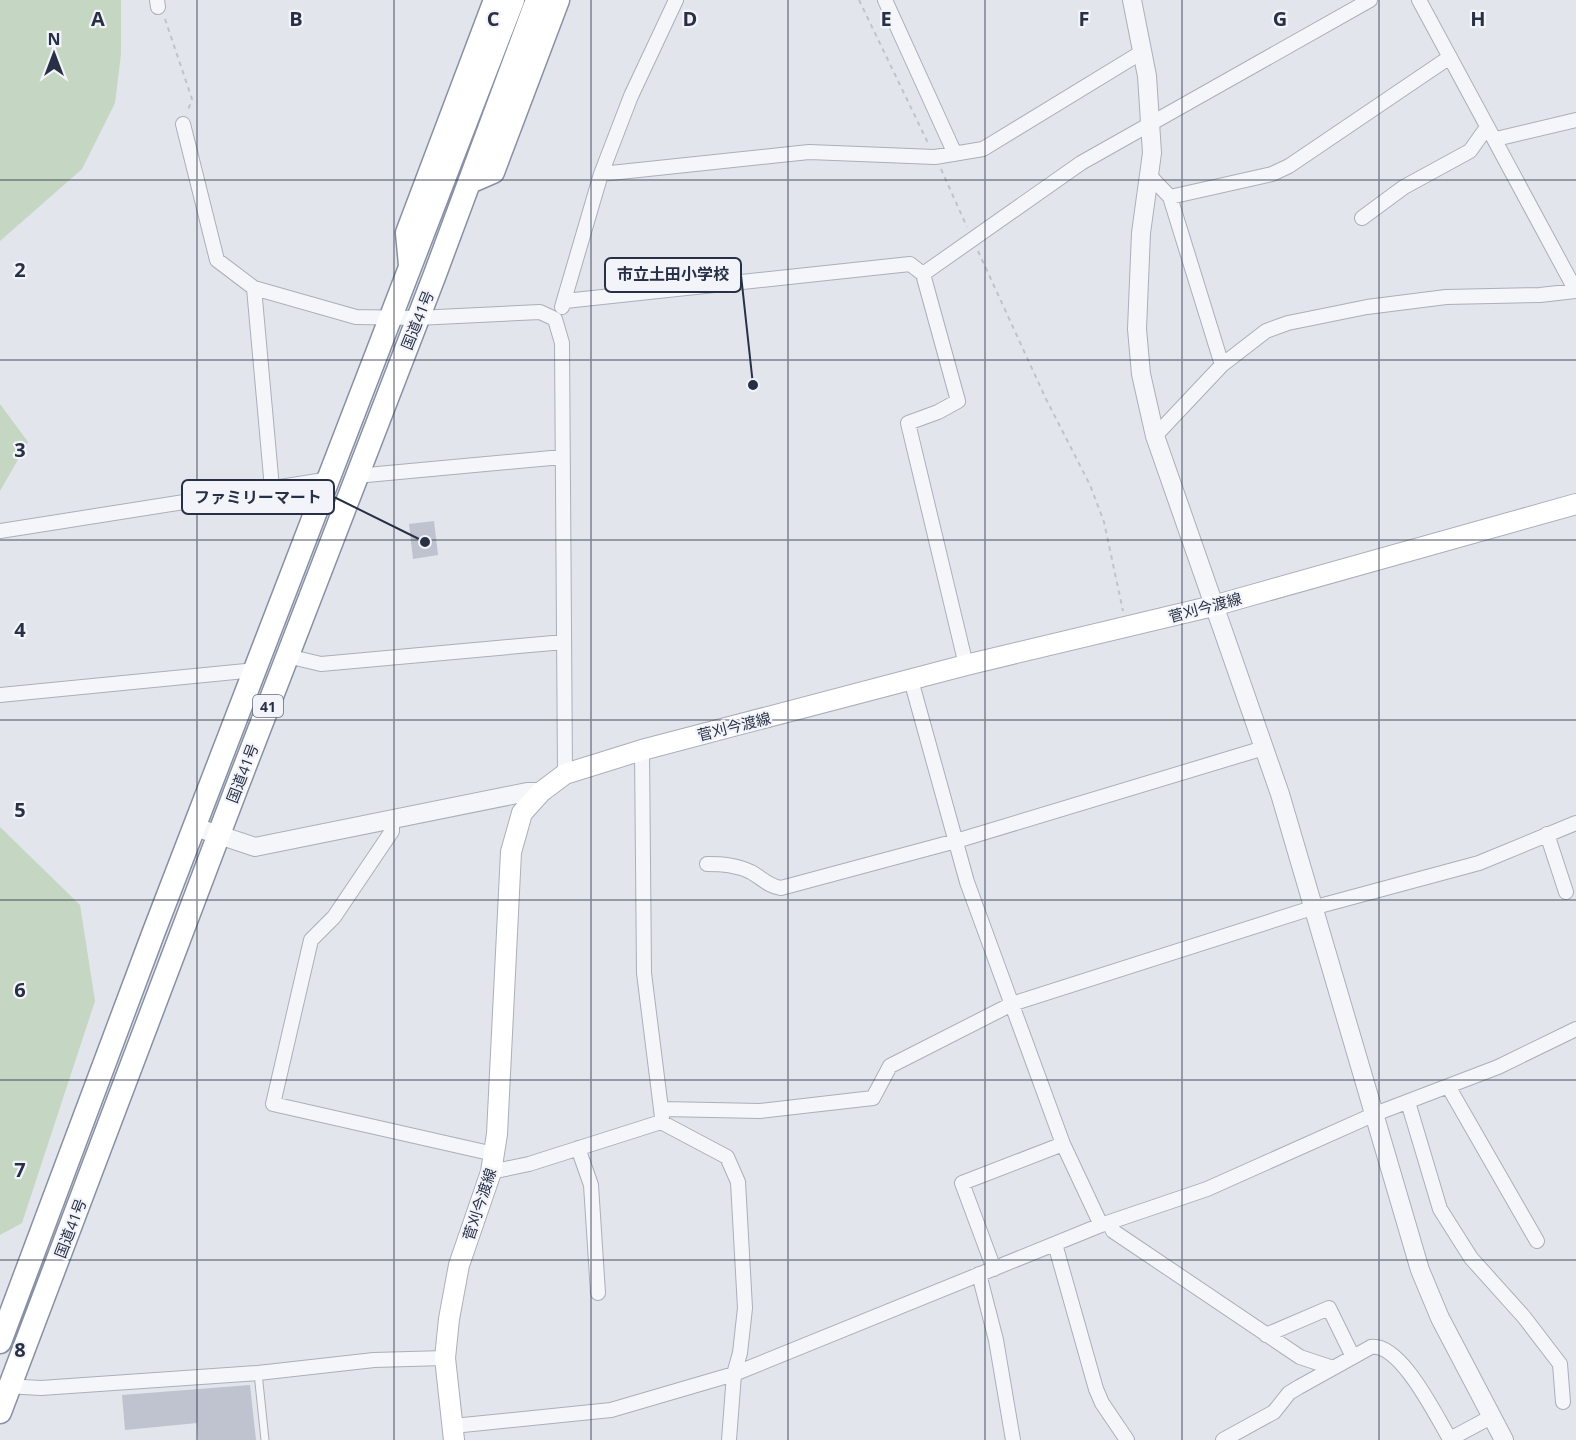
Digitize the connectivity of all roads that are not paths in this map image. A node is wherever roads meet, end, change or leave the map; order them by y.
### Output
1 (495, 0) edge
2 (513, 0) edge
3 (537, 0) edge
4 (558, 0) edge
5 (676, 0) edge
6 (885, 0) edge
7 (1132, 0) edge
8 (1370, 0) edge
9 (1419, 0) edge
10 (1142, 52) junction
11 (1450, 57) junction
12 (1576, 120) edge
13 (183, 124) road end
14 (1150, 125) junction
15 (1486, 127) junction
16 (1496, 139) junction
17 (956, 154) junction
18 (602, 174) junction
19 (1149, 175) junction
20 (470, 182) junction
21 (1170, 197) junction
22 (1362, 218) dead end
23 (410, 269) junction
24 (923, 274) junction
25 (254, 288) junction
26 (1576, 291) edge
27 (565, 301) junction
28 (392, 317) junction
29 (417, 318) junction
30 (555, 319) junction
31 (1222, 365) junction
32 (1155, 436) junction
33 (562, 457) junction
34 (356, 476) junction
35 (330, 479) junction
36 (272, 488) junction
37 (1576, 504) edge
38 (0, 531) edge
39 (1213, 606) junction
40 (564, 642) junction
41 (287, 656) junction
42 (966, 665) junction
43 (256, 670) junction
44 (911, 680) junction
45 (0, 695) edge
46 (1264, 748) junction
47 (642, 750) junction
48 (565, 774) junction
49 (542, 792) junction
50 (392, 819) junction
51 (1576, 823) edge
52 (195, 827) junction
53 (1547, 834) junction
54 (219, 836) junction
55 (956, 841) junction
56 (707, 864) dead end
57 (1566, 892) dead end
58 (1312, 908) junction
59 (1012, 1004) junction
60 (1576, 1029) edge
61 (1448, 1086) junction
62 (1408, 1102) junction
63 (1375, 1114) junction
64 (662, 1116) junction
65 (1063, 1144) junction
66 (579, 1148) junction
67 (492, 1163) junction
68 (1105, 1224) junction
69 (1537, 1241) dead end
70 (1055, 1244) junction
71 (994, 1269) junction
72 (979, 1274) junction
73 (598, 1293) dead end
74 (1266, 1335) junction
75 (0, 1342) edge
76 (1353, 1357) junction
77 (446, 1358) junction
78 (1333, 1368) junction
79 (258, 1373) junction
80 (734, 1374) junction
81 (5, 1386) edge
82 (1563, 1402) dead end
83 (0, 1412) edge
84 (1491, 1417) junction
85 (454, 1433) edge
86 (265, 1440) edge
87 (729, 1440) edge
88 (1013, 1440) edge
89 (1127, 1440) edge
90 (1223, 1440) edge
91 (1504, 1440) edge

1 - 23 highway
2 - 23 highway, 国道41号 / 41
3 - 20 highway, 国道41号 / 41
4 - 20 highway
5 - 18 street
6 - 17 street
7 - 10 street
8 - 14 street
9 - 11 street
10 - 14 street
10 - 17 street
11 - 15 street
11 - 21 street
12 - 16 street
13 - 25 street
14 - 19 street
14 - 24 street
15 - 16 street
15 - 22 street
16 - 26 street
17 - 18 street
18 - 27 street
19 - 21 street
19 - 32 street
20 - 29 highway, 国道41号 / 41
21 - 31 street
23 - 28 highway, 国道41号 / 41
24 - 27 street
24 - 42 street
25 - 28 street
25 - 36 street
26 - 31 street
27 - 30 street
28 - 29 street
28 - 35 highway, 国道41号 / 41
29 - 30 street
29 - 34 highway, 国道41号 / 41
30 - 33 street
31 - 32 street
32 - 39 street
33 - 34 street
33 - 40 street
34 - 41 highway, 国道41号 / 41
35 - 36 street
35 - 43 highway, 国道41号 / 41
36 - 38 street
37 - 39 main road, 菅刈今渡線
39 - 42 main road, 菅刈今渡線
39 - 46 street
40 - 41 street
40 - 48 street
41 - 54 highway, 国道41号 / 41
42 - 44 main road, 菅刈今渡線
43 - 45 street
43 - 52 highway, 国道41号 / 41
44 - 47 main road, 菅刈今渡線
44 - 55 street
46 - 55 street
46 - 58 street
47 - 48 main road, 菅刈今渡線
47 - 64 street
48 - 49 main road, 菅刈今渡線
49 - 50 street
49 - 67 main road, 菅刈今渡線
50 - 54 street
50 - 67 street
51 - 53 street
52 - 54 street
52 - 75 highway, 国道41号 / 41
53 - 57 street
53 - 58 street
54 - 81 highway, 国道41号 / 41
55 - 56 street
55 - 59 street
58 - 59 street
58 - 63 street
59 - 64 street
59 - 65 street
60 - 61 street
61 - 62 street
61 - 69 street
62 - 63 street
62 - 82 street
63 - 68 street
63 - 84 street
64 - 66 street
64 - 80 street
65 - 68 street
65 - 71 street
66 - 67 street
66 - 73 street
67 - 77 main road, 菅刈今渡線
68 - 70 street
68 - 74 street
70 - 71 street
70 - 89 street
71 - 72 street
72 - 80 street
72 - 88 street
74 - 76 street
74 - 78 street
76 - 78 street
76 - 84 street
77 - 79 street
77 - 85 main road, 菅刈今渡線
78 - 90 street
79 - 81 street
79 - 86 lane
80 - 85 street
80 - 87 street
81 - 83 highway, 国道41号 / 41
84 - 91 street

